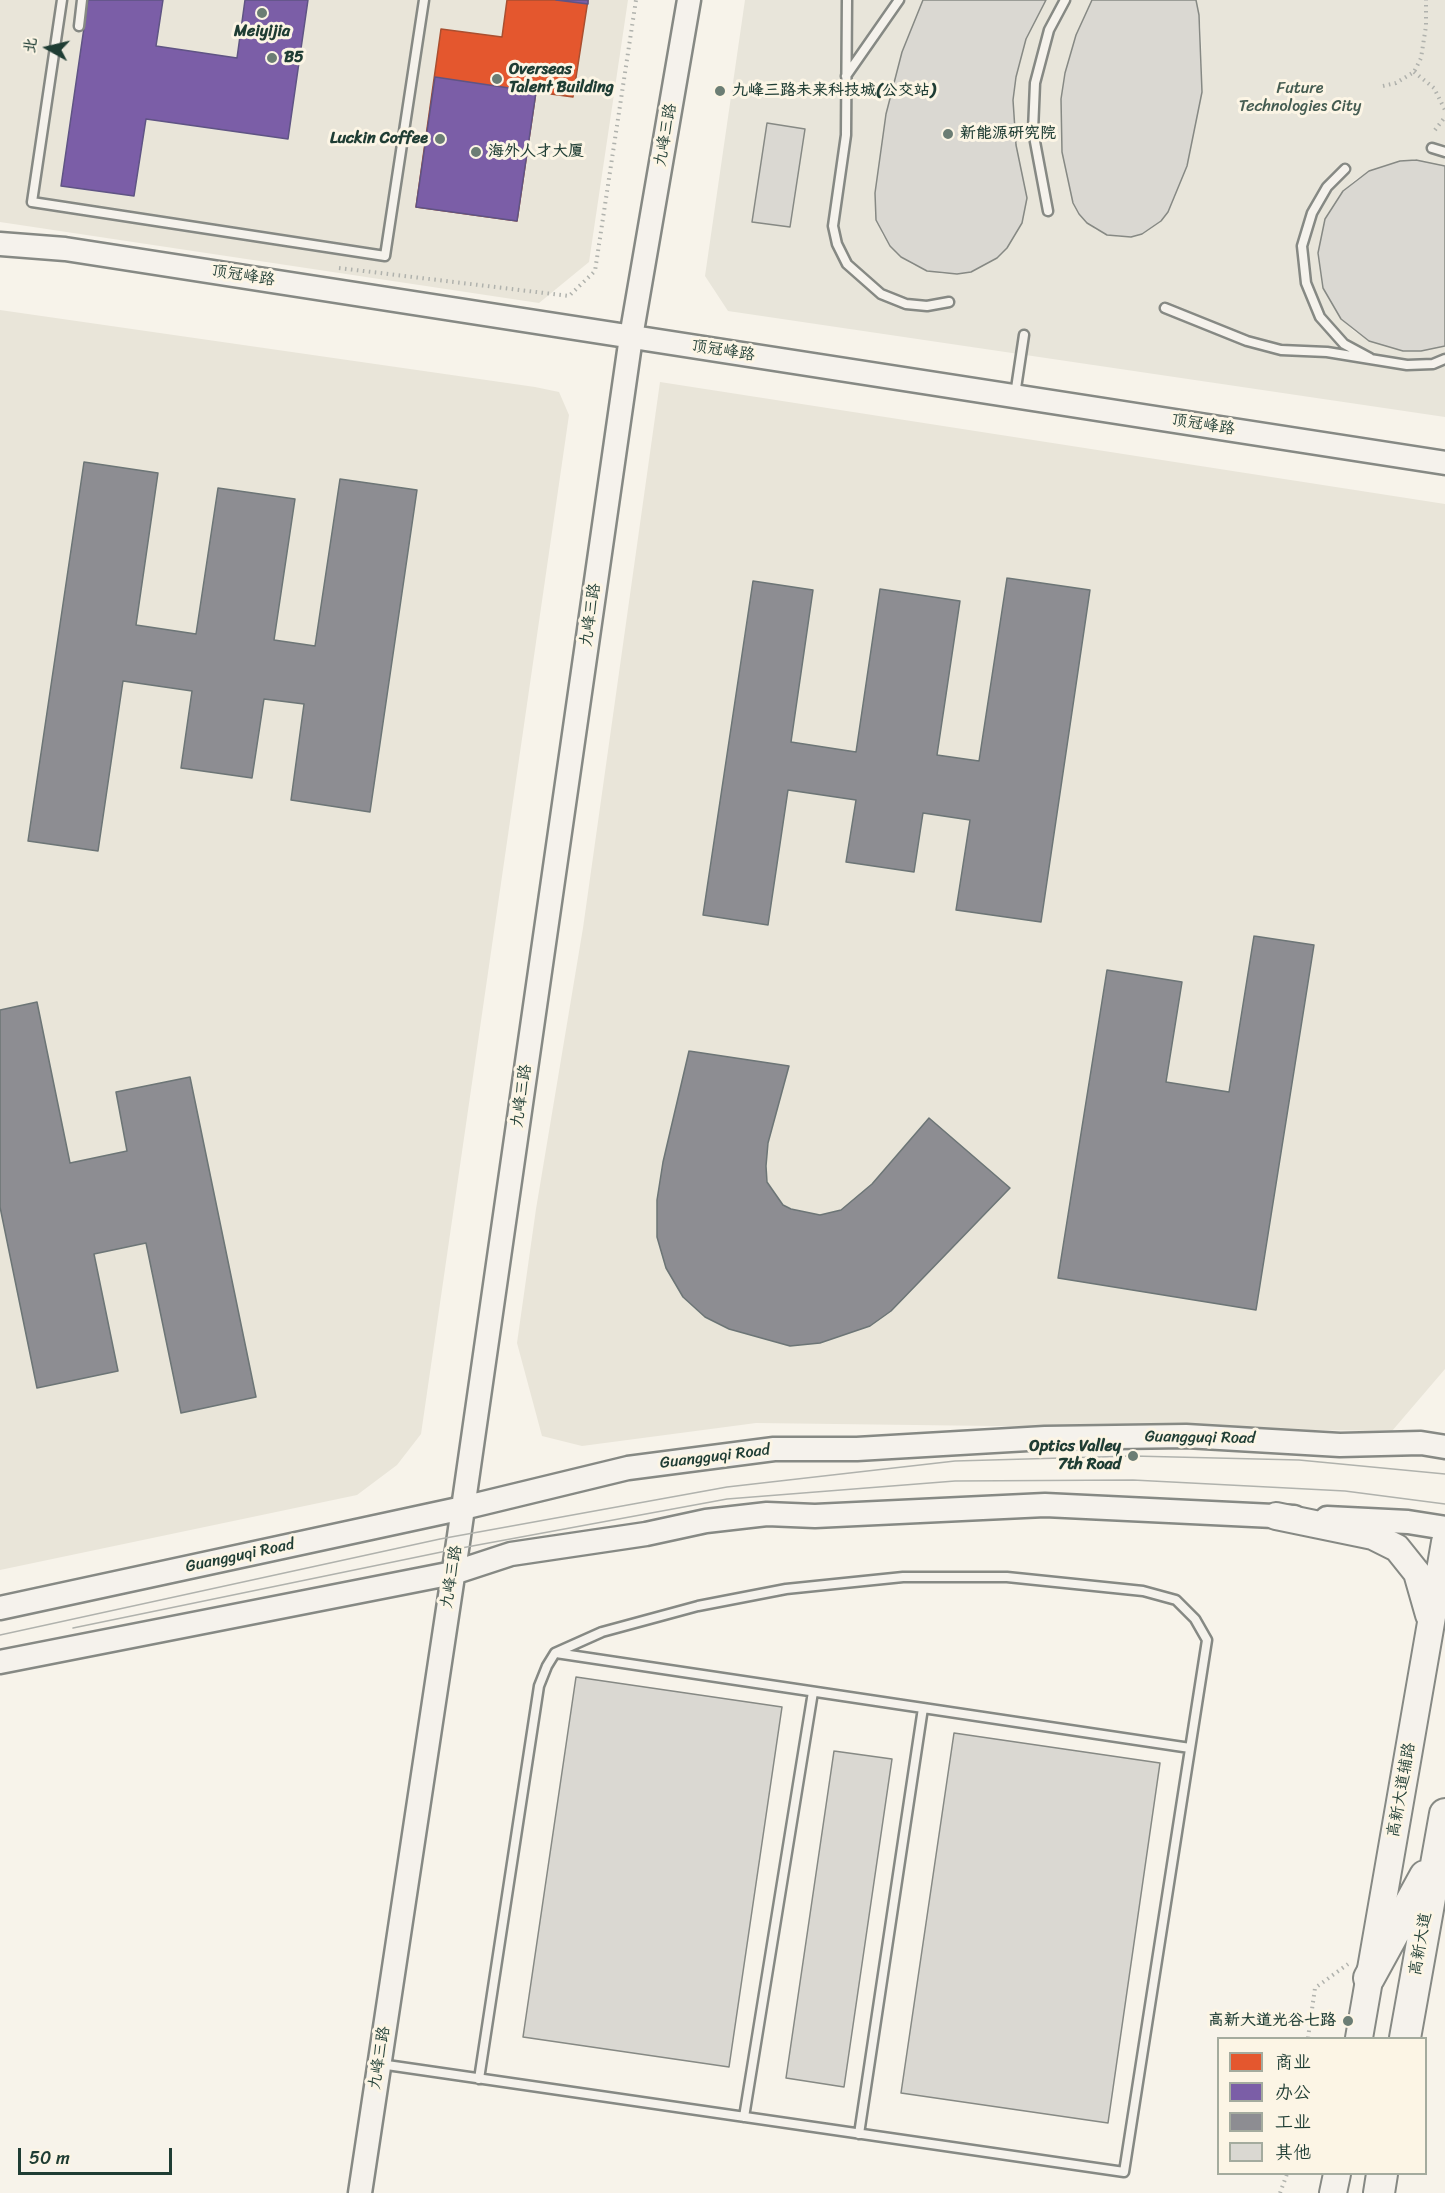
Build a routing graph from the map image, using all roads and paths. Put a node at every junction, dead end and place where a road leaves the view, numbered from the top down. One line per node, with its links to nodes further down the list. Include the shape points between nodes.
1 (62, 0): 3 (lane, via 32,202 385,256)
2 (82, 0): 9 (lane)
3 (424, 0)
4 (689, 0): 24 (street, 九峰三路)
5 (848, 0): 11 (lane)
6 (899, 0): 11 (lane)
7 (1065, 0): 19 (lane, via 1049,30 1035,83 1033,131)
8 (1426, 0): 10 (path, via 1421,58)
9 (79, 26)
10 (1414, 72): 12 (path); 13 (path, via 1434,88)
11 (846, 76): 21 (lane, via 846,135 833,226 837,244 847,264 881,294 906,304)
12 (1383, 86)
13 (1445, 110)
14 (1445, 117): 15 (path)
15 (1434, 130)
16 (1432, 148): 17 (lane)
17 (1445, 152)
18 (1345, 170): 26 (lane, via 1327,187 1312,213 1302,246 1306,283 1320,317 1344,344)
19 (1048, 211)
20 (0, 244): 24 (street, 顶冠峰路, via 65,249)
21 (949, 302)
22 (1165, 308): 26 (lane, via 1246,341 1281,350 1327,352)
23 (1024, 335): 27 (lane)
24 (631, 337): 27 (street, 顶冠峰路); 30 (street, 九峰三路)
25 (1445, 359): 26 (lane, via 1433,364)
26 (1379, 362)
27 (1014, 396): 28 (street, 顶冠峰路)
28 (1445, 463)
29 (1445, 1447): 30 (street, Guangguqi Road, via 1186,1436 774,1449 628,1468)
30 (462, 1508): 34 (street, 九峰三路); 35 (street, Guangguqi Road)
31 (1276, 1516): 32 (street, via 1408,1522); 34 (street, via 1045,1505 815,1516 767,1514 511,1554); 36 (main road, via 1373,1536 1397,1548 1417,1573)
32 (1445, 1528)
33 (1445, 1542): 36 (main road, 高新大道辅路)
34 (453, 1573): 38 (street); 49 (street, 九峰三路)
35 (0, 1608)
36 (1431, 1623): 44 (main road, 高新大道辅路)
37 (555, 1653): 39 (lane); 41 (lane, via 602,1632 698,1606 786,1589 903,1577 1007,1577 1143,1591 1176,1600 1196,1619 1207,1640); 50 (lane, via 539,1686)
38 (0, 1662)
39 (813, 1692): 40 (lane); 51 (lane)
40 (923, 1708): 41 (lane); 52 (lane)
41 (1190, 1748): 52 (lane, via 1124,2172)
42 (1445, 1814): 43 (highway, 高新大道)
43 (1438, 1852): 45 (highway); 48 (highway, 高新大道)
44 (1375, 1945): 45 (main road, 高新大道辅路); 46 (path, via 1315,1988)
45 (1369, 1978): 47 (main road, 高新大道辅路)
46 (1308, 2037)
47 (1359, 2037)
48 (1405, 2037)
49 (380, 2064): 50 (lane); 56 (street, 九峰三路)
50 (479, 2079): 51 (lane)
51 (744, 2117): 52 (lane)
52 (859, 2134)
53 (1287, 2175): 57 (path)
54 (1337, 2175): 58 (main road)
55 (1382, 2175): 59 (highway)
56 (360, 2193)
57 (1280, 2193)
58 (1334, 2193)
59 (1379, 2193)

